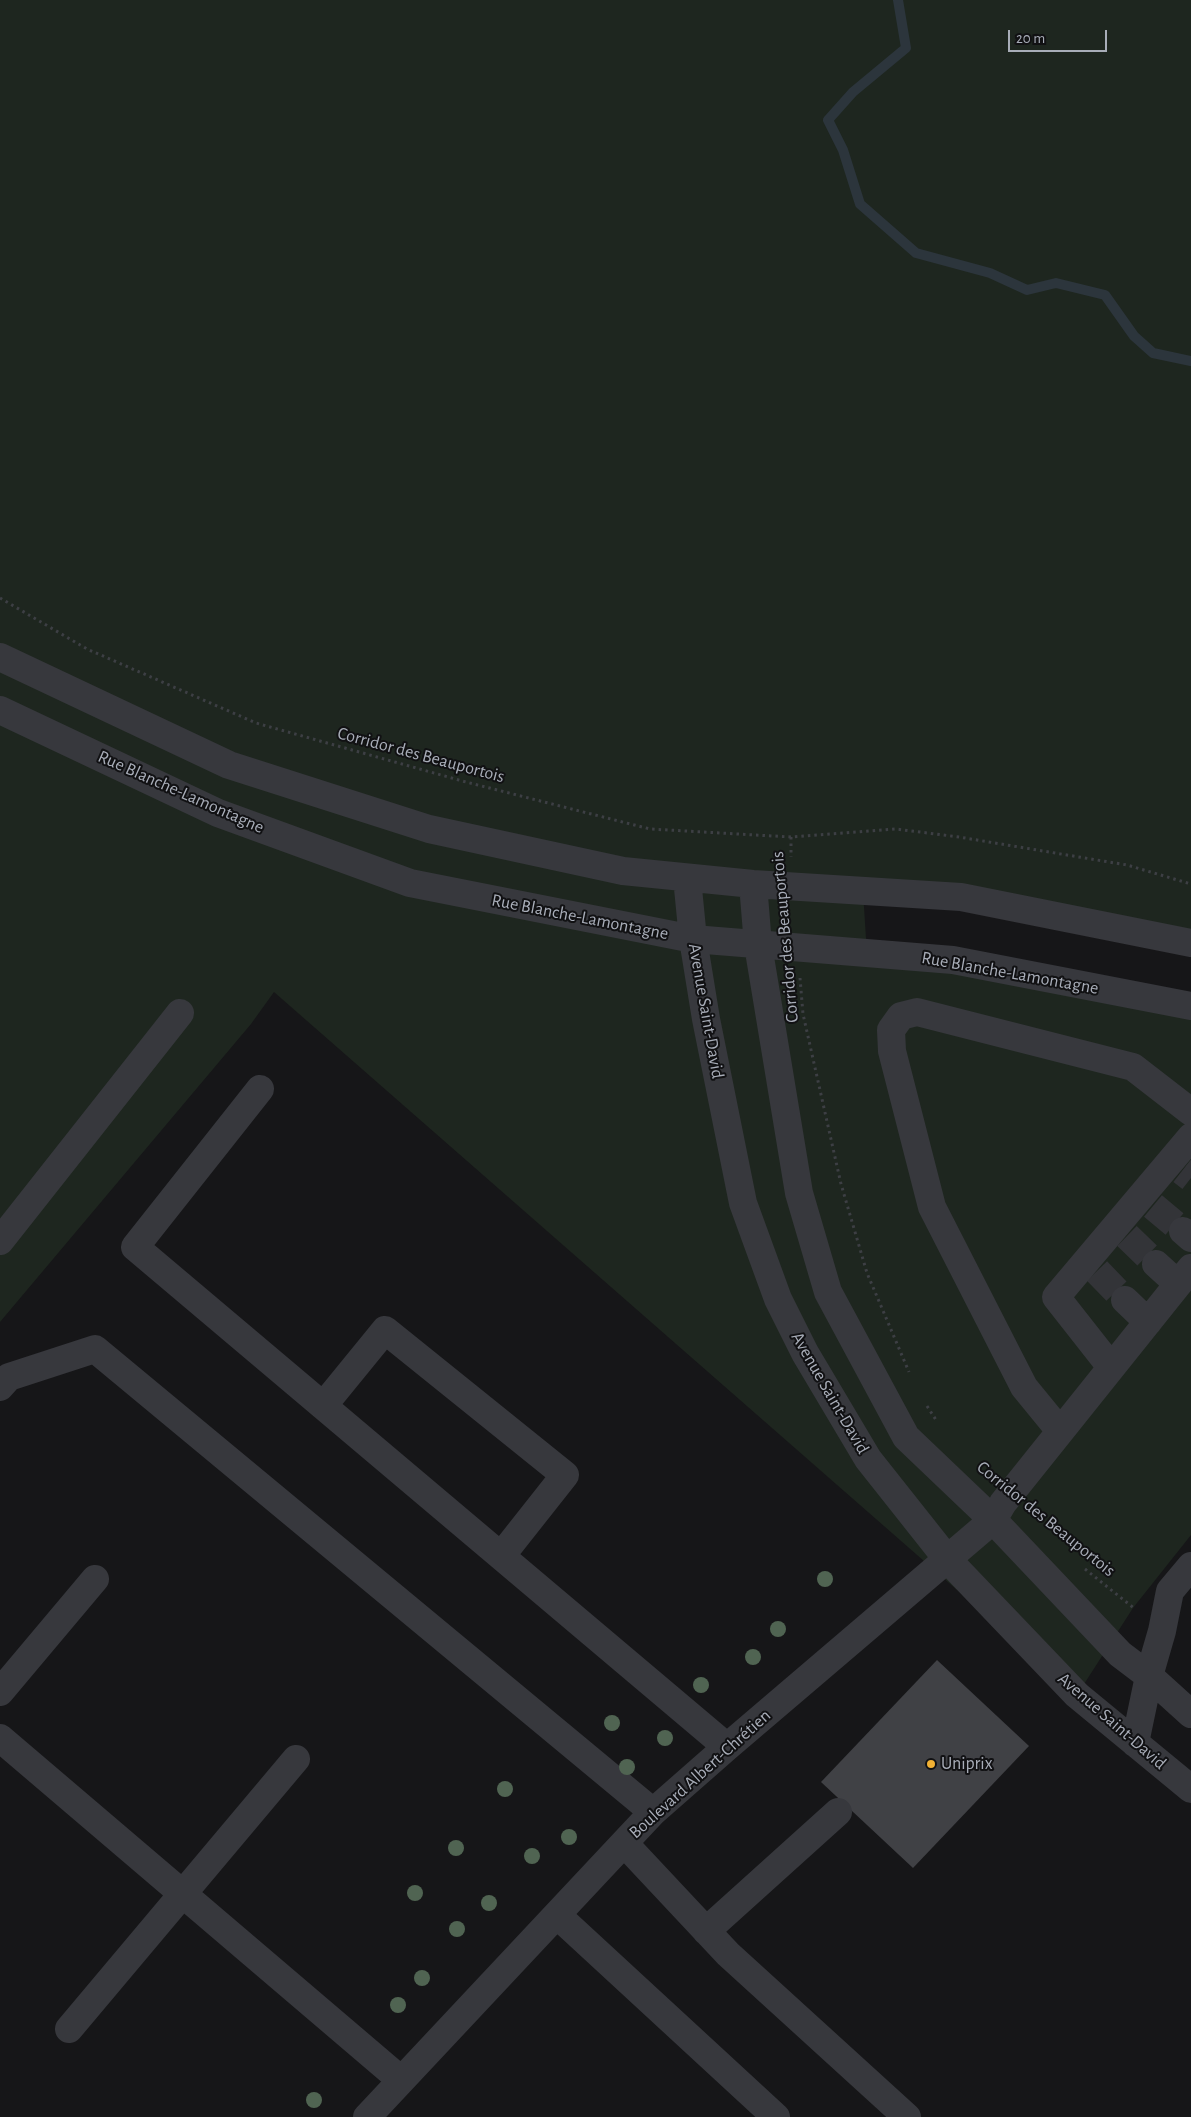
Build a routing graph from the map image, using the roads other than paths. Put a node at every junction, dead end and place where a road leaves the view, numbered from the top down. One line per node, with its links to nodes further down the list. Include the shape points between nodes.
1 (0, 657): 3 (street, via 229,765 429,829 623,871)
2 (0, 710): 5 (street, Rue Blanche-Lamontagne, via 218,813 410,883)
3 (687, 878): 4 (street); 5 (street, Avenue Saint-David)
4 (753, 884): 6 (street, via 961,897); 7 (street)
5 (693, 939): 7 (street, Rue Blanche-Lamontagne); 24 (street, Avenue Saint-David, via 743,1203 778,1299 805,1353 868,1459)
6 (1191, 942)
7 (758, 945): 8 (street, Rue Blanche-Lamontagne, via 953,960); 22 (street, via 798,1193 828,1292 906,1437)
8 (1191, 1006)
9 (180, 1013): 13 (street)
10 (260, 1090): 20 (street, via 135,1246)
11 (1191, 1112): 21 (street, via 1133,1068 918,1012 901,1016 891,1030 892,1051 932,1207 1024,1387)
12 (1191, 1137): 18 (street, via 1177,1166 1092,1266 1056,1297)
13 (0, 1241)
14 (1156, 1264): 15 (street)
15 (1185, 1276): 17 (street, Boulevard Albert-Chrétien)
16 (1126, 1300): 17 (street)
17 (1148, 1322): 18 (street, Boulevard Albert-Chrétien)
18 (1111, 1367): 21 (street, Boulevard Albert-Chrétien)
19 (0, 1387): 35 (street, via 9,1376 95,1349)
20 (323, 1406): 23 (street); 23 (street, via 385,1330 565,1475)
21 (1060, 1431): 22 (street, Boulevard Albert-Chrétien)
22 (992, 1520): 24 (street, Boulevard Albert-Chrétien); 27 (street, via 1120,1654)
23 (501, 1556): 32 (street)
24 (948, 1560): 31 (street, Avenue Saint-David, via 1077,1695); 32 (street, Boulevard Albert-Chrétien)
25 (1191, 1566): 27 (street, via 1170,1591)
26 (95, 1579): 28 (street)
27 (1149, 1676): 29 (street); 31 (street)
28 (0, 1692)
29 (1191, 1714)
30 (0, 1738): 38 (street)
31 (1134, 1743): 34 (street, Avenue Saint-David)
32 (727, 1747): 35 (street, Boulevard Albert-Chrétien)
33 (296, 1758): 38 (street)
34 (1191, 1789)
35 (653, 1812): 37 (street, Boulevard Albert-Chrétien)
36 (838, 1812): 40 (street)
37 (624, 1843): 39 (street, Boulevard Albert-Chrétien); 40 (street)
38 (183, 1893): 41 (street); 42 (street)
39 (557, 1915): 42 (street, Boulevard Albert-Chrétien); 44 (street)
40 (706, 1931): 45 (street)
41 (69, 2029)
42 (401, 2080): 43 (street, Boulevard Albert-Chrétien)
43 (367, 2117)
44 (776, 2117)
45 (907, 2117)

